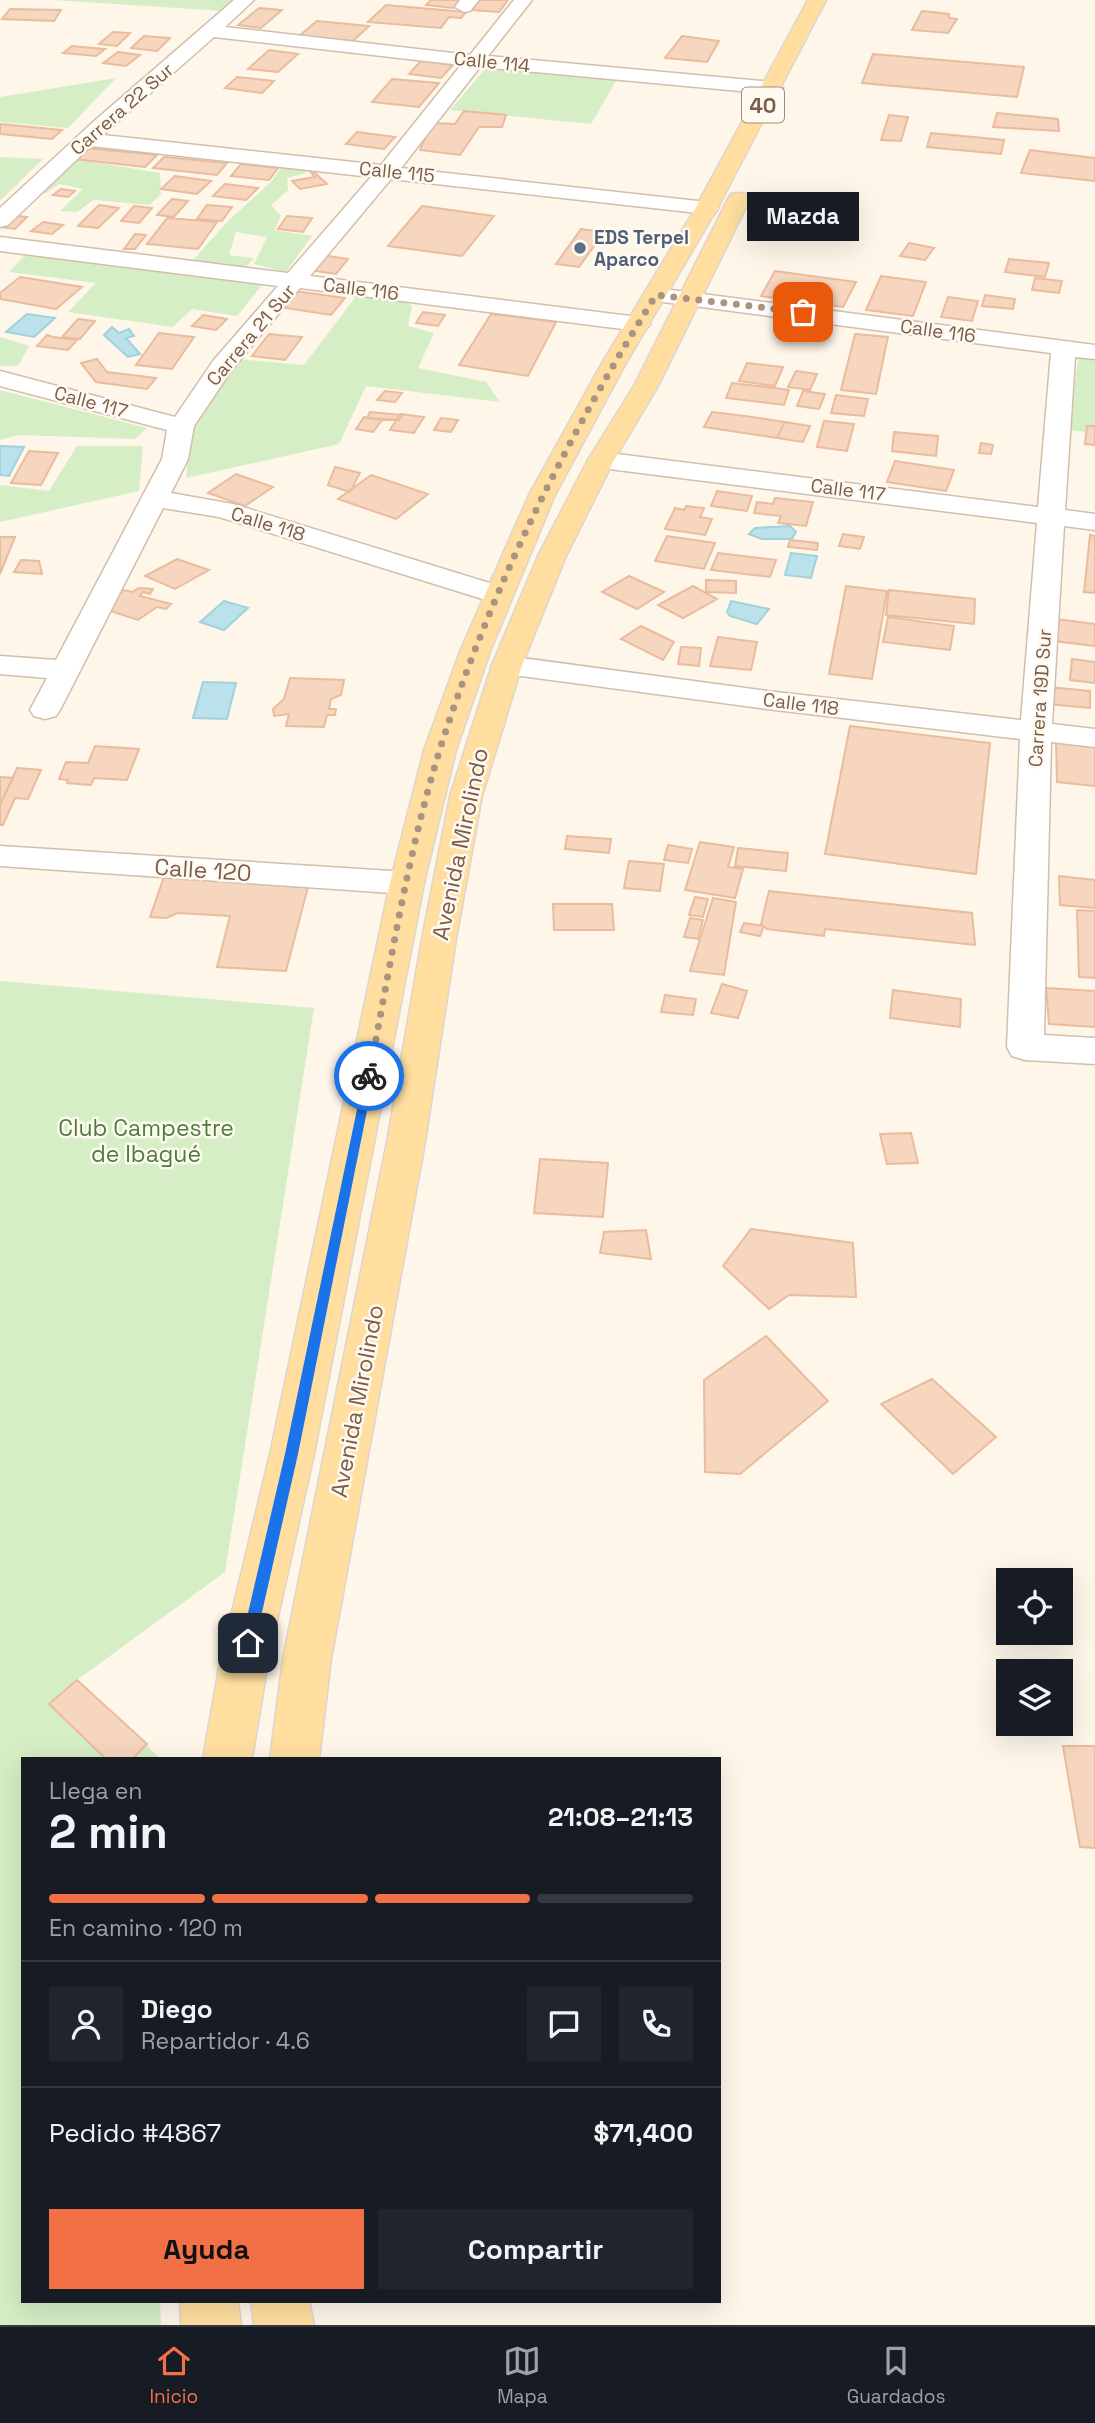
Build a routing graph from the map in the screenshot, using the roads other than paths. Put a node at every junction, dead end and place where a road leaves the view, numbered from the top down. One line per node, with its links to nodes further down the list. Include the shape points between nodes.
1 (245, 0): 4 (street, Carrera 22 Sur)
2 (523, 0): 5 (street, Carrera 21 Sur)
3 (817, 0): 6 (main road, Avenida Mirolindo / 40)
4 (212, 32): 5 (street, Calle 114); 7 (street, Carrera 22 Sur)
5 (476, 61): 6 (street, Calle 114); 8 (street, Carrera 21 Sur)
6 (772, 88): 10 (main road, Avenida Mirolindo / 40)
7 (86, 139): 8 (street, Calle 115); 11 (street, Carrera 22 Sur)
8 (387, 171): 10 (street, Calle 115); 13 (street, Carrera 21 Sur)
9 (750, 176): 14 (main road, Avenida Mirolindo / 40)
10 (707, 208): 14 (main road, Avenida Mirolindo / 40)
11 (0, 220)
12 (0, 244): 13 (street, Calle 116)
13 (296, 280): 15 (street, Calle 116); 19 (street, Carrera 21 Sur, via 222,366)
14 (673, 297): 15 (main road, Avenida Mirolindo / 40); 16 (street, Calle 116); 20 (main road, Avenida Mirolindo / 40, via 646,386)
15 (638, 324): 24 (main road, Avenida Mirolindo / 40, via 542,495)
16 (1063, 348): 17 (street, Calle 116); 22 (street, Carrera 19D Sur)
17 (1095, 352)
18 (0, 379): 19 (street, Calle 117)
19 (181, 426): 21 (street, Carrera 21 Sur, via 175,459)
20 (601, 460): 22 (street, Calle 117); 26 (main road, Avenida Mirolindo / 40, via 552,556)
21 (156, 499): 24 (street, Calle 118, via 223,510); 27 (street, Carrera 21 Sur)
22 (1053, 516): 23 (street, Calle 117); 29 (street, Carrera 19D Sur)
23 (1095, 522)
24 (499, 595): 32 (main road, Avenida Mirolindo / 40, via 440,750)
25 (0, 665): 27 (street)
26 (507, 665): 29 (street, Calle 118); 35 (main road, Avenida Mirolindo / 40, via 466,796 454,852 404,1155 307,1659)
27 (65, 670): 28 (street, Carrera 21 Sur)
28 (45, 710)
29 (1036, 732): 30 (street, Calle 118); 33 (street, Carrera 19D Sur, via 1025,1047)
30 (1095, 738)
31 (0, 856): 32 (street, Calle 120)
32 (407, 883): 34 (main road, Avenida Mirolindo / 40)
33 (1095, 1051)
34 (227, 1757)
35 (294, 1757)
36 (209, 2303): 38 (main road)
37 (280, 2303): 39 (main road)
38 (211, 2325)
39 (284, 2325)

